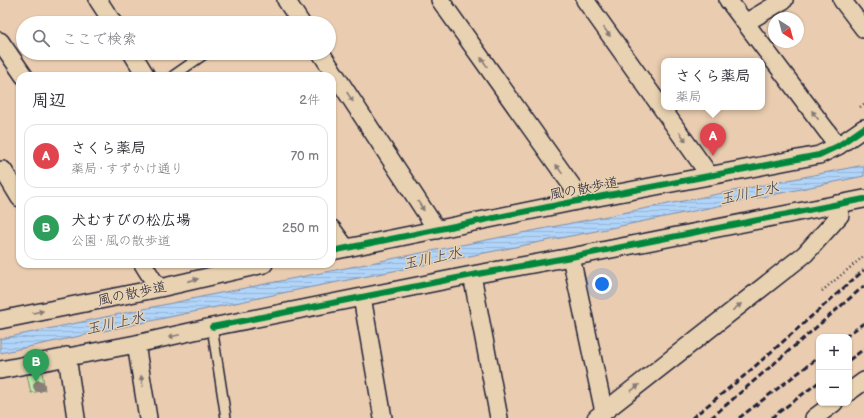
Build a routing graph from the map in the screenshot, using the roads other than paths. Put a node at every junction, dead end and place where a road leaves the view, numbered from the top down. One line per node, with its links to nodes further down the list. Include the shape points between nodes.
1 (286, 0): 9 (street)
2 (440, 0): 29 (street, one-way to 2)
3 (584, 0): 21 (street, one-way to 21)
4 (728, 0): 10 (street)
5 (784, 0): 10 (street)
6 (842, 0): 11 (street)
7 (104, 2): 8 (street)
8 (110, 16)
9 (296, 16)
10 (745, 23): 24 (street, one-way to 10)
11 (864, 29)
12 (1, 43): 16 (street)
13 (136, 60): 17 (street)
14 (196, 60): 18 (lane)
15 (326, 60): 19 (street, one-way to 19)
16 (21, 72)
17 (144, 72)
18 (179, 72)
19 (334, 72)
20 (336, 76): 31 (street, one-way to 31)
21 (661, 108)
22 (663, 110): 26 (street, one-way to 26)
23 (864, 128): 24 (street, 風の散歩道)
24 (838, 146): 26 (street, 風の散歩道, via 819,155)
25 (3, 170): 27 (street)
26 (710, 176): 29 (street, 風の散歩道)
27 (16, 190)
28 (864, 199): 30 (street)
29 (582, 200): 31 (street, 風の散歩道)
30 (837, 204): 33 (street); 47 (street, one-way to 30, via 805,254 840,215)
31 (438, 230): 32 (street, 風の散歩道)
32 (339, 249)
33 (571, 257): 36 (street); 47 (street)
34 (145, 268): 37 (street)
35 (247, 268): 37 (street, 風の散歩道, one-way to 35)
36 (472, 275): 38 (street); 52 (street)
37 (160, 288): 39 (street, 風の散歩道, one-way to 37)
38 (362, 298): 40 (street); 51 (street)
39 (0, 320)
40 (212, 327): 41 (street, one-way to 41); 50 (lane)
41 (136, 344): 42 (street); 49 (street, one-way to 41)
42 (67, 356): 43 (street); 48 (street)
43 (0, 370)
44 (864, 381): 45 (street)
45 (852, 390)
46 (830, 406): 53 (street)
47 (600, 415)
48 (76, 418)
49 (148, 418)
50 (226, 418)
51 (383, 418)
52 (499, 418)
53 (814, 418)

